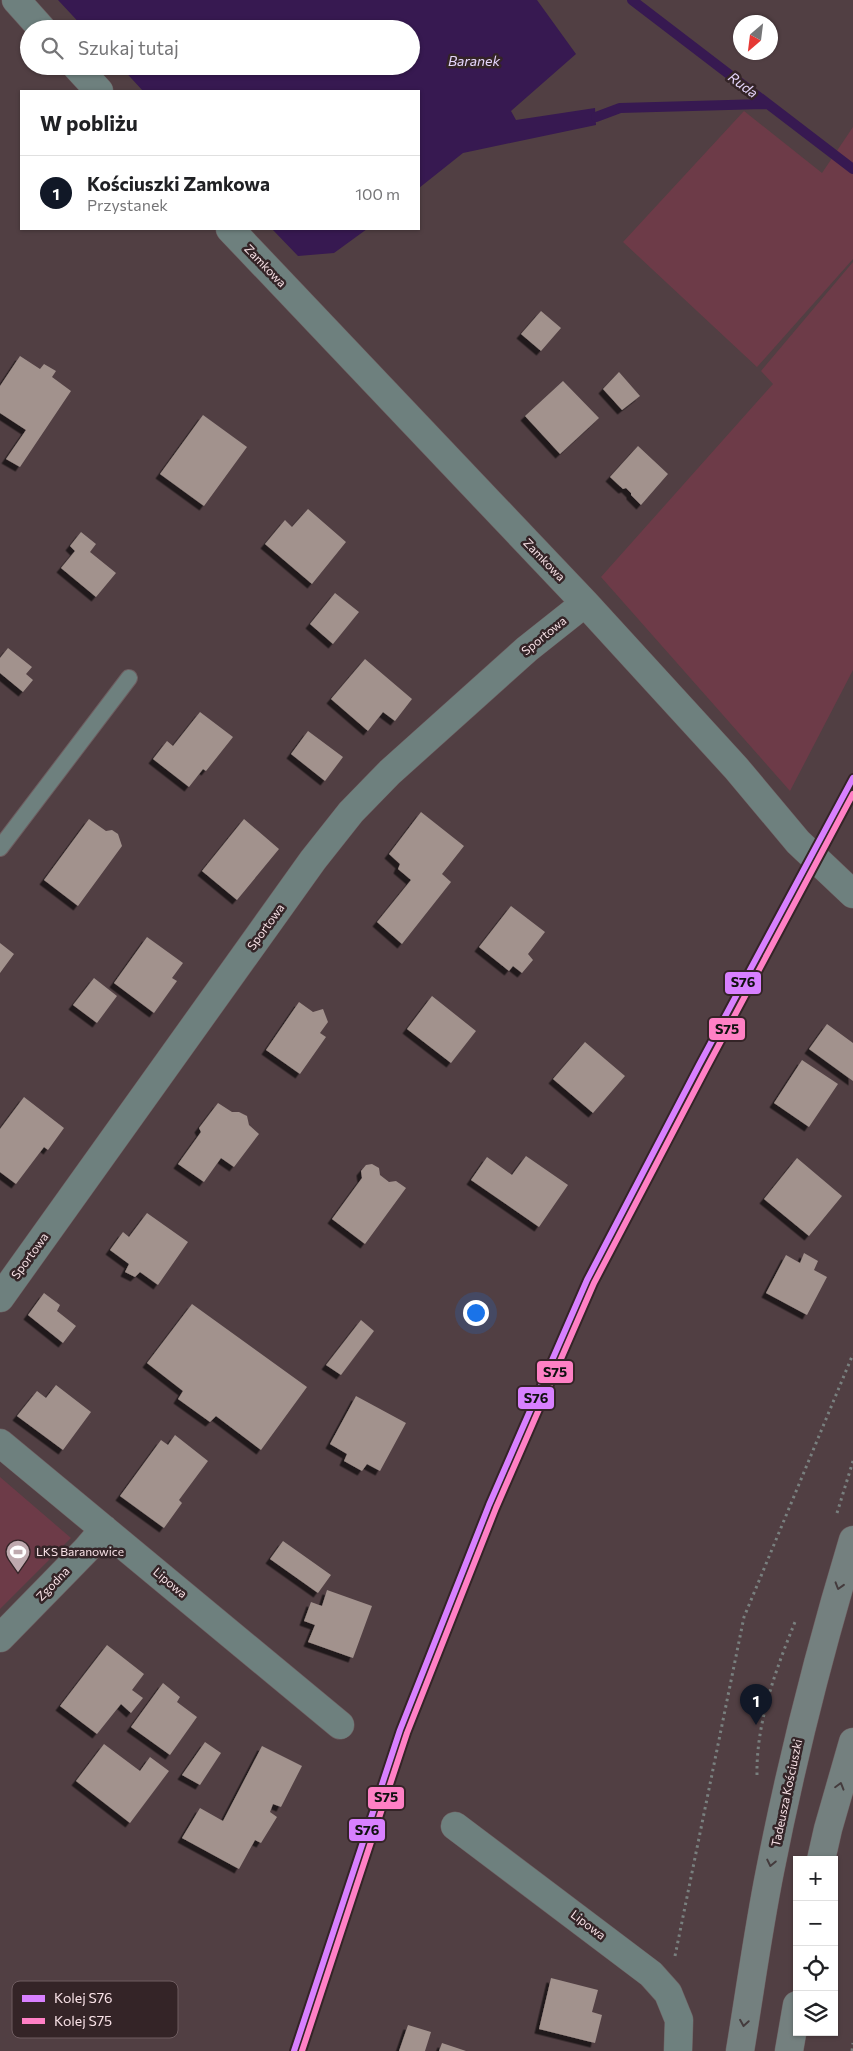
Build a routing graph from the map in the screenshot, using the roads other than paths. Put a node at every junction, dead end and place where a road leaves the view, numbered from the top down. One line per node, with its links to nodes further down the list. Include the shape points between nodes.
1 (16, 0): 2 (street)
2 (34, 20)
3 (84, 75): 4 (street)
4 (98, 90)
5 (231, 230): 6 (street, Zamkowa)
6 (585, 603): 9 (street, Zamkowa, via 736,768 798,842); 10 (street, Sportowa, via 527,649 445,722 351,812 307,868)
7 (129, 678): 8 (lane)
8 (0, 848)
9 (853, 894)
10 (0, 1298)
11 (0, 1443): 12 (street, Lipowa)
12 (104, 1529): 14 (street, Zgodna); 15 (street, Lipowa)
13 (853, 1540): 21 (main road, Tadeusza Kościuszki, one-way to 21, via 804,1713 770,1872)
14 (0, 1638)
15 (340, 1725)
16 (853, 1742): 18 (main road, one-way to 16)
17 (455, 1826): 20 (street, Lipowa, via 651,1974 668,1993 679,2020)
18 (822, 1856)
19 (793, 2031): 22 (main road)
20 (678, 2051)
21 (740, 2051)
22 (790, 2051)

